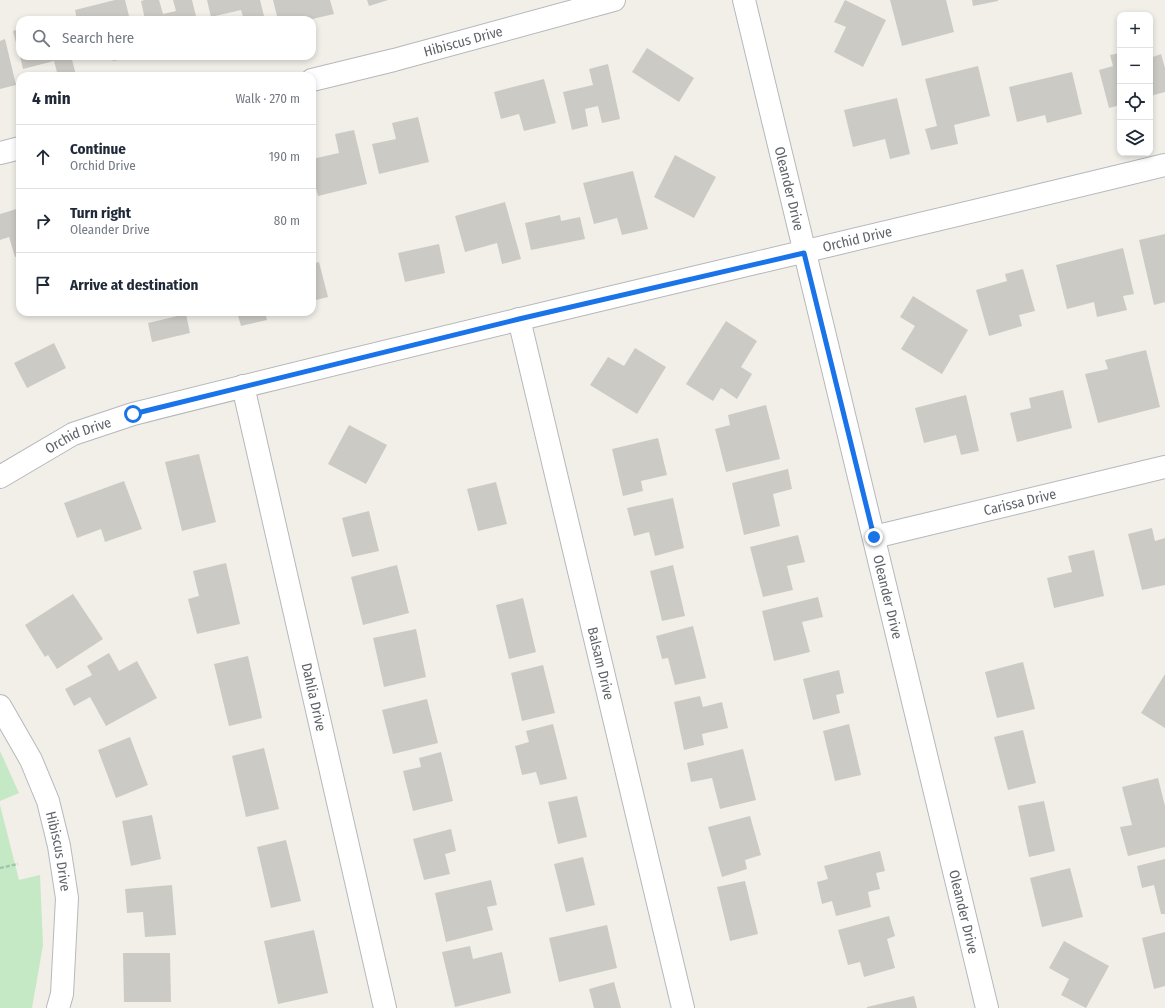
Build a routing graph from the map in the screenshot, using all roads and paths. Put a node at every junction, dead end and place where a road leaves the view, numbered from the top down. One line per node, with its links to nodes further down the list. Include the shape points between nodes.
1 (614, 0): 3 (street, Hibiscus Drive)
2 (744, 0): 7 (street, Oleander Drive)
3 (316, 79)
4 (16, 149): 5 (street)
5 (0, 153)
6 (1165, 165): 7 (street, Orchid Drive)
7 (804, 253): 8 (street, Orchid Drive); 12 (street, Oleander Drive)
8 (519, 319): 9 (street, Orchid Drive); 18 (street, Balsam Drive)
9 (243, 386): 11 (street, Orchid Drive, via 133,414 74,434); 17 (street, Dahlia Drive)
10 (1165, 467): 12 (street, Carissa Drive)
11 (0, 477)
12 (874, 537): 19 (street, Oleander Drive)
13 (0, 706): 16 (street, Hibiscus Drive, via 31,760 48,801 59,846 67,898 62,994)
14 (18, 864): 15 (path)
15 (0, 868)
16 (58, 1008)
17 (385, 1008)
18 (683, 1008)
19 (987, 1008)

